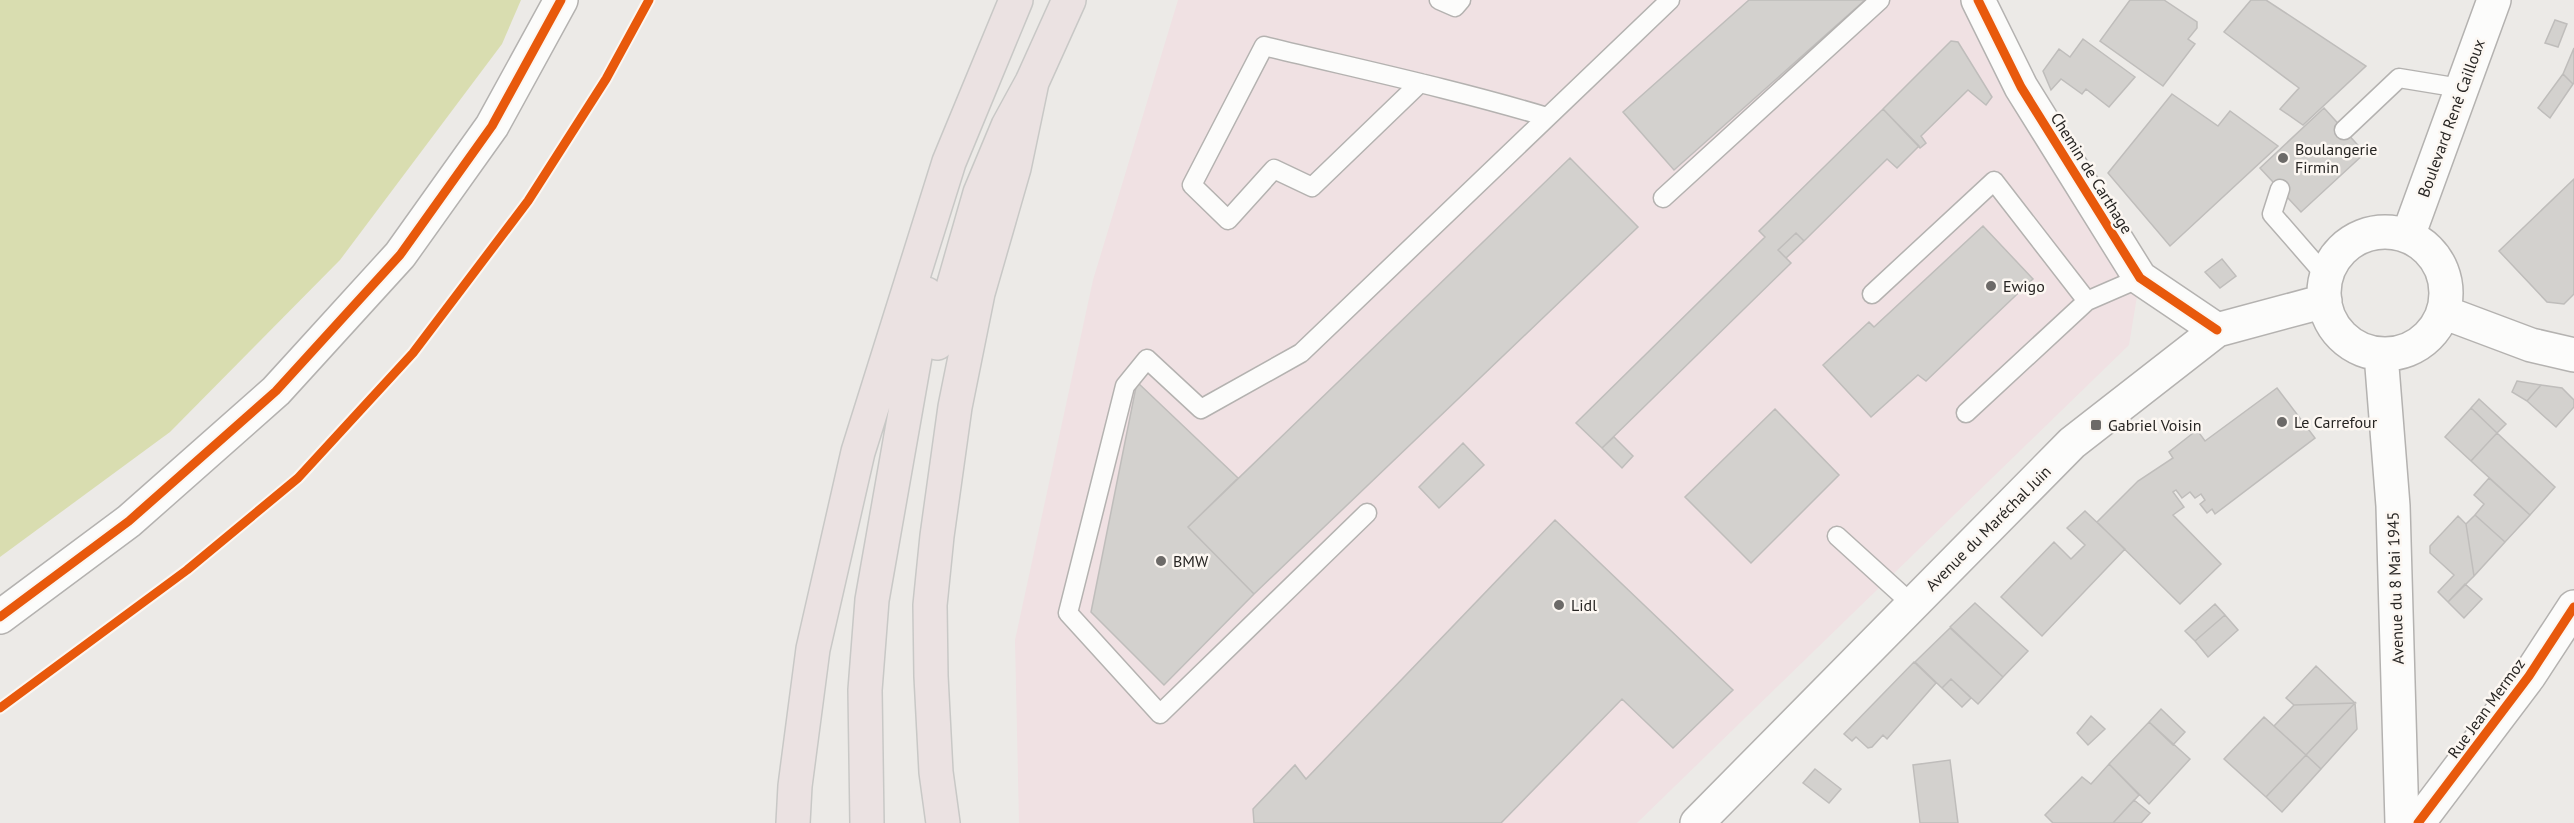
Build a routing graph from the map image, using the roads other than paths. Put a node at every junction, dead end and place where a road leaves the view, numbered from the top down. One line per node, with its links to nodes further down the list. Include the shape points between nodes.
1 (561, 0): 33 (main road, via 492,126 400,255 276,392 129,522)
2 (1016, 0): 15 (main road)
3 (1069, 0): 10 (main road)
4 (1439, 0): 5 (lane, via 1455,8)
5 (1461, 0)
6 (1670, 0): 13 (lane)
7 (1880, 0): 17 (lane)
8 (1978, 0): 19 (main road, Chemin de Carthage, via 2021,87)
9 (2494, 0): 12 (main road, Boulevard René Cailloux)
10 (1032, 82): 30 (main road, via 1008,126 980,193 949,295); 36 (main road, via 1014,168 978,293 955,407 937,536 930,605 931,676)
11 (1420, 83): 11 (lane, via 1264,46 1192,185 1228,220 1274,169 1312,187); 13 (lane)
12 (2460, 88): 14 (lane, via 2399,78); 18 (main road, Boulevard René Cailloux)
13 (1547, 117): 28 (lane, via 1301,353 1201,409 1147,359 1125,386 1068,613 1160,714)
14 (2344, 130)
15 (949, 162): 30 (main road); 34 (main road, via 858,452 813,649)
16 (2280, 189): 20 (lane, via 2272,214)
17 (1663, 198)
18 (2408, 236): 20 (main road, via 2387,232 2364,236 2345,246 2336,257); 23 (main road, via 2432,254 2443,272 2447,291)
19 (2140, 278): 22 (lane); 24 (main road, Chemin de Carthage)
20 (2325, 289): 24 (main road, Avenue du Maréchal Juin); 25 (main road, via 2331,322 2341,335 2357,348)
21 (1872, 294): 22 (lane, via 1994,181)
22 (2087, 301): 27 (lane)
23 (2443, 312): 25 (main road, via 2436,327 2421,342 2402,352); 26 (main road, via 2530,345)
24 (2217, 330): 31 (main road, Avenue du Maréchal Juin, via 2072,443)
25 (2381, 354): 38 (main road, Avenue du 8 Mai 1945, via 2393,506)
26 (2574, 355)
27 (1966, 413)
28 (1367, 513)
29 (1836, 536): 31 (lane)
30 (872, 600): 35 (main road, via 865,690)
31 (1913, 604): 37 (main road, Avenue du Maréchal Juin)
32 (2574, 607): 39 (main road, Rue Jean Mermoz, via 2529,676)
33 (0, 617)
34 (793, 823)
35 (867, 823)
36 (943, 823)
37 (1697, 823)
38 (2402, 823)
39 (2418, 823)

